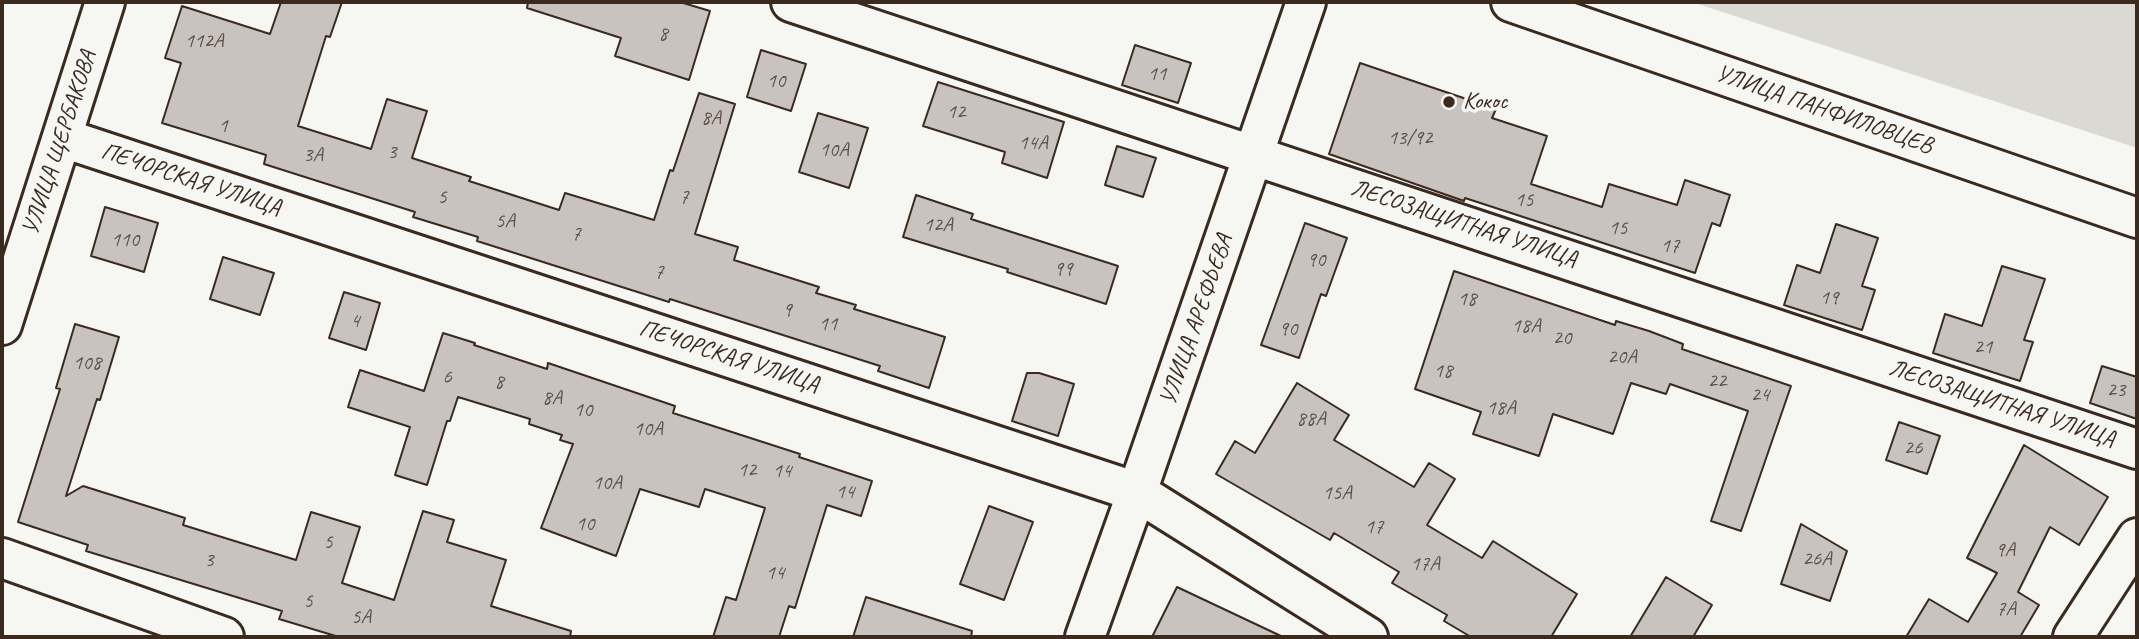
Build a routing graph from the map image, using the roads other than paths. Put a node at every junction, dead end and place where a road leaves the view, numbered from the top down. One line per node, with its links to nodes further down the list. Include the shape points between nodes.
1 (105, 2): 5 (street, УЛИЦА ЩЕРБАКОВА)
2 (791, 2): 6 (street, ЛЕСОЗАЩИТНАЯ УЛИЦА)
3 (1306, 2): 6 (street, УЛИЦА АРЕФЬЕВА)
4 (1511, 2): 7 (street, УЛИЦА ПАНФИЛОВЦЕВ)
5 (62, 138): 8 (street, УЛИЦА ЩЕРБАКОВА); 10 (street, ПЕЧОРСКАЯ УЛИЦА)
6 (1255, 154): 9 (street, ЛЕСОЗАЩИТНАЯ УЛИЦА); 10 (street, УЛИЦА АРЕФЬЕВА)
7 (2137, 218)
8 (2, 325)
9 (2137, 449)
10 (1137, 492): 14 (street, УЛИЦА АРЕФЬЕВА); 15 (street, ПЕЧОРСКАЯ УЛИЦА)
11 (2137, 538): 16 (street)
12 (2, 558): 13 (street)
13 (225, 637)
14 (1085, 637)
15 (1368, 637)
16 (2073, 637)

